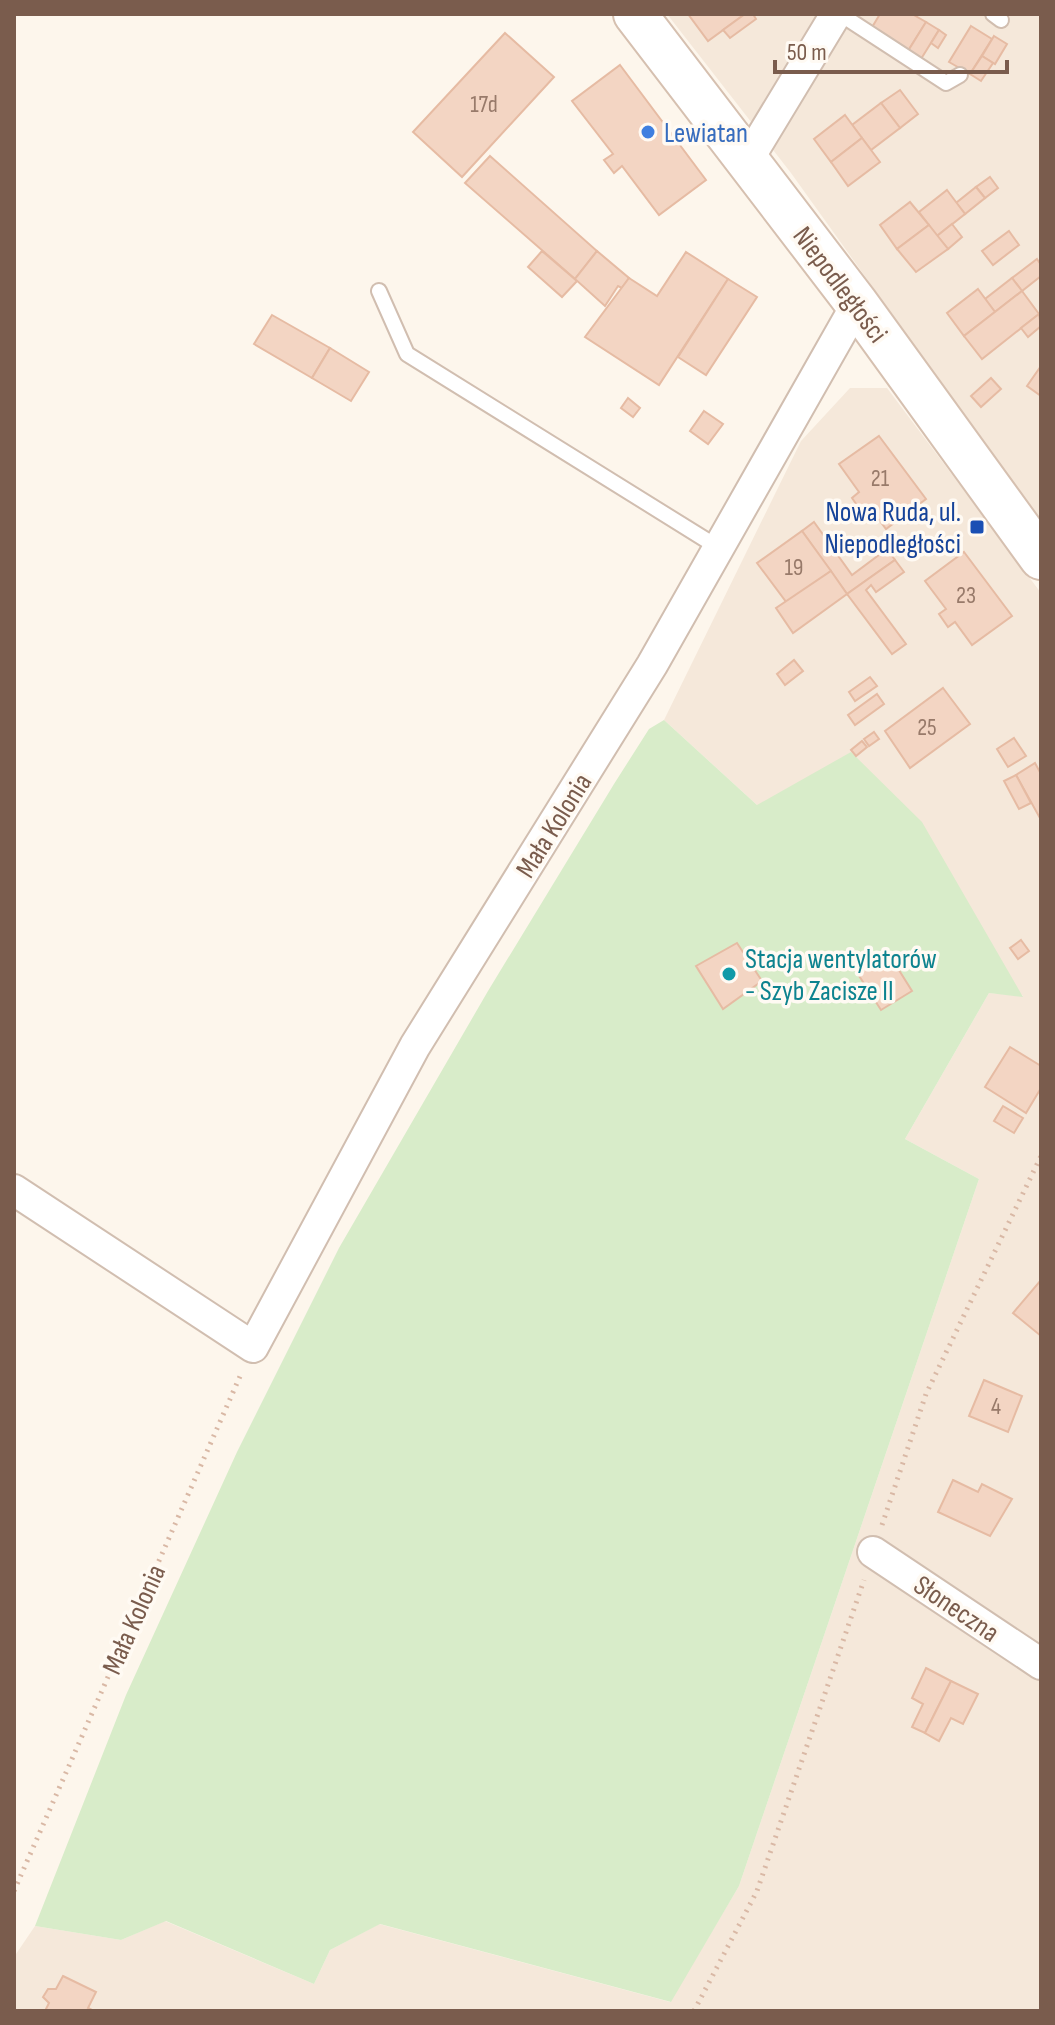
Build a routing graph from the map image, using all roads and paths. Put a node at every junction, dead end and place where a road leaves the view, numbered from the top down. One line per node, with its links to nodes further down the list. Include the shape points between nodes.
1 (635, 14): 4 (street, Niepodległości)
2 (838, 14): 3 (lane, via 946,83); 4 (street)
3 (960, 75)
4 (747, 161): 6 (street, Niepodległości)
5 (379, 291): 7 (lane, via 407,354)
6 (857, 304): 7 (street, Mała Kolonia); 8 (street, Niepodległości)
7 (719, 548): 10 (street, Mała Kolonia, via 415,1046)
8 (1041, 558)
9 (14, 1190): 10 (street)
10 (253, 1347): 13 (path, Mała Kolonia)
11 (873, 1552): 12 (street, Słoneczna)
12 (1041, 1664)
13 (14, 1891)

